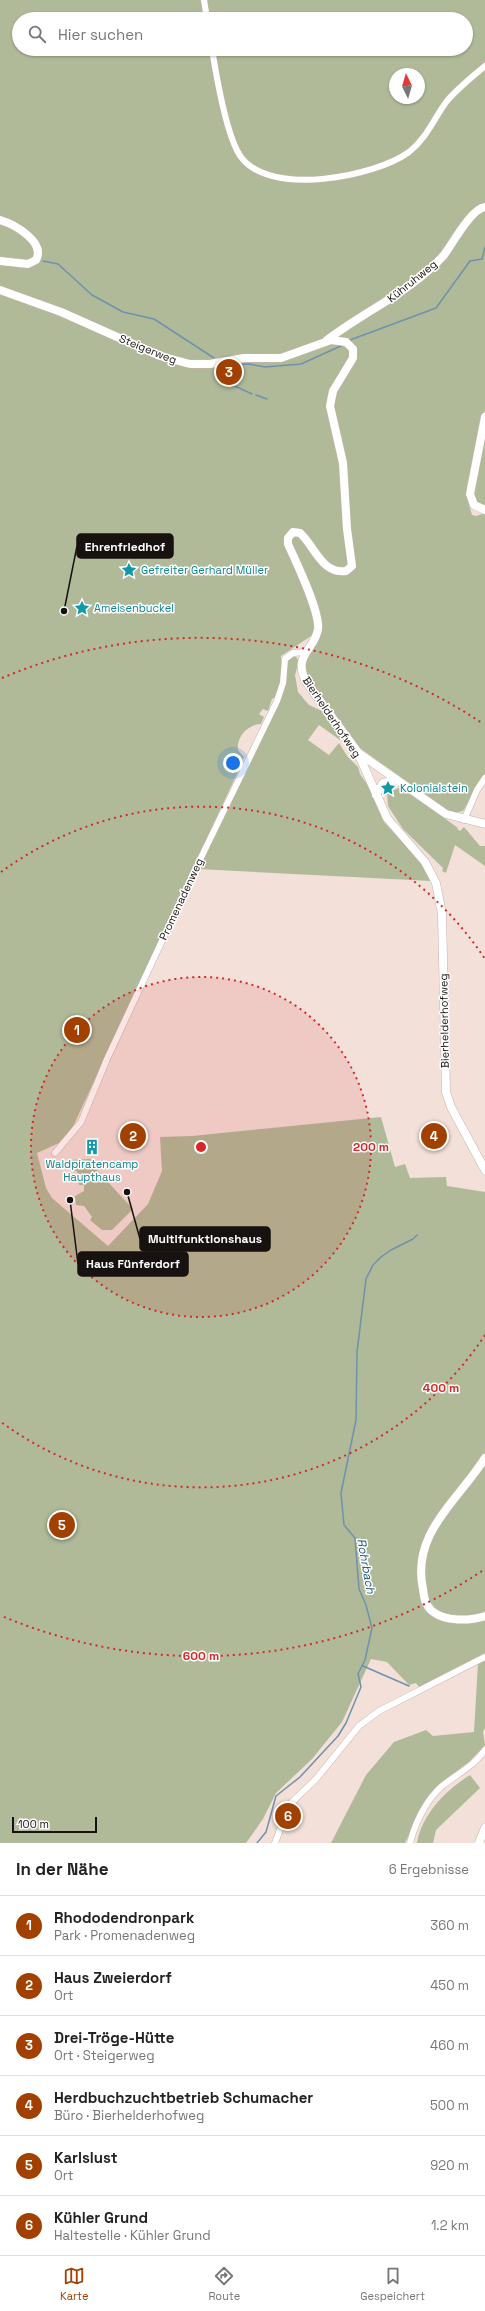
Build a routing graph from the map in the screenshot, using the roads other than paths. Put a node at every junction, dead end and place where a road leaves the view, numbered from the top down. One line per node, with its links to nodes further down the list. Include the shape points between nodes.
1 (204, 0): 2 (street)
2 (206, 12)
3 (213, 56): 4 (street, via 228,124 241,158 264,173 299,179 358,174 396,160 419,142 447,102)
4 (485, 66)
5 (485, 207): 9 (street, Kühruhweg, via 474,213 445,253 415,282)
6 (0, 220): 7 (street, via 25,233 36,245 38,253 36,260 30,264)
7 (0, 261)
8 (0, 290): 9 (street, Steigerweg, via 68,315 160,356 190,364 210,364 244,358 283,358)
9 (325, 341): 12 (street, Bierhelderhofweg, via 346,342 354,353 352,361 333,391 330,406 343,463 347,529 353,560 349,570 338,571 316,556 300,533 289,535 288,544 303,576 318,622 316,633)
10 (485, 417): 11 (street, via 470,494 475,506)
11 (485, 510)
12 (306, 652): 13 (street, Bierhelderhofweg, via 302,664 305,680); 19 (street, Promenadenweg, via 295,652 285,659 284,683 277,701 189,882 81,1122)
13 (357, 751): 15 (street); 16 (street, Bierhelderhofweg)
14 (485, 778): 17 (street)
15 (397, 780): 16 (street, via 383,783); 17 (street, via 446,814)
16 (376, 795): 20 (street, Bierhelderhofweg, via 393,826 428,867 439,891 442,914 446,1092)
17 (464, 820): 18 (street)
18 (485, 824)
19 (55, 1153)
20 (485, 1170)
21 (485, 1458): 22 (street, via 436,1525 423,1549 420,1567 425,1600 432,1612 453,1619)
22 (485, 1616)
23 (485, 1656): 26 (street, via 379,1711 363,1722 312,1783 288,1805)
24 (485, 1750): 27 (street, via 470,1766 441,1787 432,1797)
25 (485, 1828): 28 (street)
26 (275, 1843)
27 (410, 1843)
28 (479, 1843)

